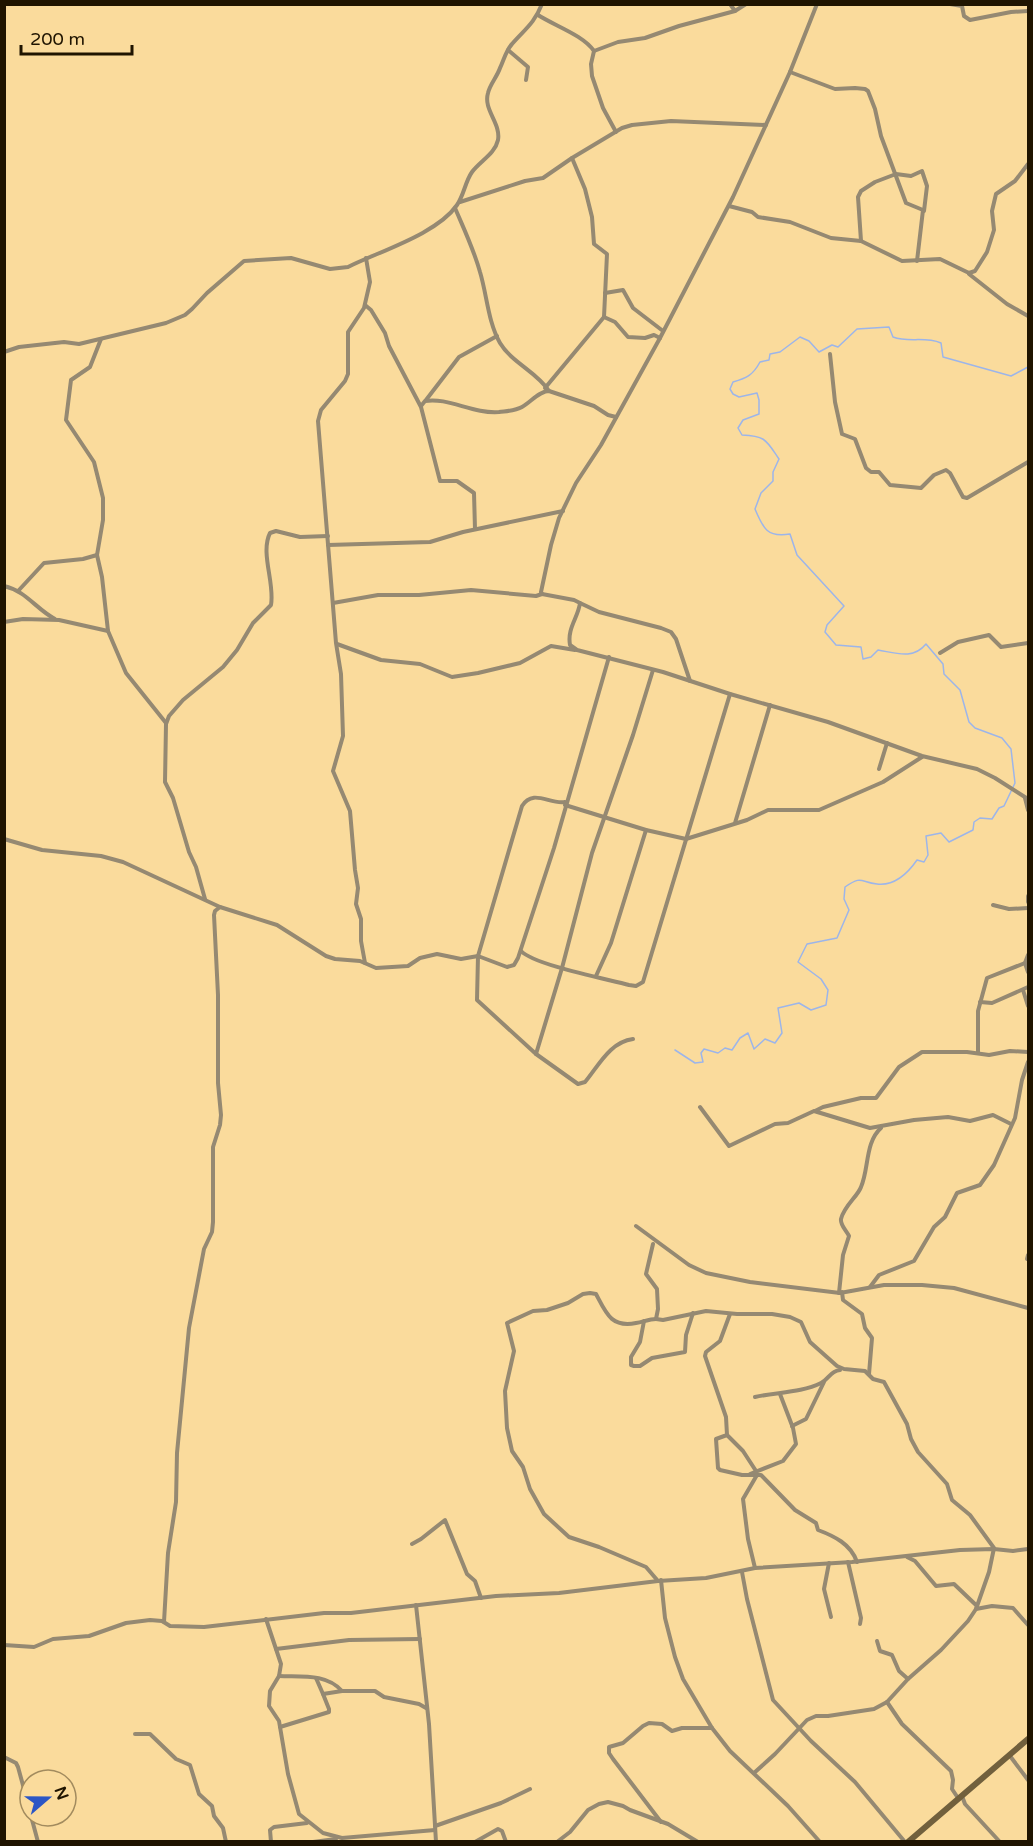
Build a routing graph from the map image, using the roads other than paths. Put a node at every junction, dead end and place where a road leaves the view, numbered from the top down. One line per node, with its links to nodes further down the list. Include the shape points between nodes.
1 (542, 4): 8 (street)
2 (730, 4): 6 (street)
3 (746, 4): 6 (street)
4 (817, 4): 11 (street)
5 (950, 4): 7 (street, via 962,6 970,20)
6 (735, 11): 10 (street)
7 (1029, 11)
8 (538, 15): 9 (street); 10 (street)
9 (508, 50): 12 (street, via 528,68); 18 (street, via 486,103 498,133 497,143 466,182)
10 (594, 51): 14 (street, via 592,76)
11 (790, 72): 13 (street); 17 (street, via 835,89 868,91)
12 (526, 80)
13 (766, 125): 14 (street, via 671,121 637,123); 19 (street)
14 (616, 132): 15 (street)
15 (572, 158): 18 (street, via 543,178 525,180); 26 (street, via 585,189 594,244 607,254)
16 (1029, 164): 25 (street, via 1015,181 996,194 994,228 987,252 975,271)
17 (896, 174): 21 (street, via 906,203); 21 (street, via 911,176 922,171 927,186); 22 (street, via 859,194)
18 (459, 202): 20 (street)
19 (729, 206): 22 (street, via 831,238); 30 (street)
20 (455, 208): 23 (street, via 429,230); 31 (street, via 479,269)
21 (924, 212): 24 (street)
22 (861, 242): 24 (street, via 902,261)
23 (366, 258): 27 (street, via 370,282); 33 (street, via 337,269 291,258 244,261 185,315)
24 (917, 261): 25 (street, via 940,259)
25 (969, 273): 28 (street, via 1007,304)
26 (605, 293): 29 (street); 30 (street, via 623,290 633,308)
27 (365, 305): 38 (street, via 385,333); 43 (street, via 348,332 348,374 321,410 318,421)
28 (1029, 316)
29 (604, 317): 32 (street, via 615,322 628,337); 36 (street)
30 (663, 331): 32 (street)
31 (497, 336): 36 (street, via 509,354); 37 (street, via 459,357)
32 (660, 338): 39 (street)
33 (101, 339): 34 (street); 45 (street, via 90,367 71,380 66,415 67,423 94,462 103,498 104,520)
34 (4, 352)
35 (830, 354): 40 (street, via 842,434 855,439 866,468 879,472 890,485 921,488 946,470 967,498)
36 (548, 389): 37 (street, via 518,409 498,412); 39 (street)
37 (425, 401): 38 (street)
38 (421, 407): 42 (street, via 440,481 458,481 474,493)
39 (616, 417): 41 (street)
40 (1029, 462)
41 (562, 511): 42 (street); 48 (street, via 548,555)
42 (475, 530): 44 (street, via 430,543)
43 (328, 536): 44 (street); 63 (street, via 270,533 267,541 271,605 253,623 223,667 184,698)
44 (328, 545): 49 (street)
45 (97, 555): 47 (street, via 44,563); 53 (street)
46 (4, 586): 47 (street)
47 (19, 590): 51 (street)
48 (542, 594): 49 (street, via 455,590); 50 (street)
49 (333, 603): 54 (street)
50 (580, 603): 56 (street, via 569,638 570,645); 60 (street, via 671,632)
51 (59, 620): 52 (street); 53 (street)
52 (4, 622)
53 (108, 631): 64 (street, via 126,673)
54 (336, 643): 56 (street, via 381,660 420,664 452,677 520,663 551,646); 88 (street, via 343,736 333,771 350,811 358,888 356,904)
55 (1029, 643): 57 (street, via 1001,647 989,635 958,642)
56 (577, 650): 58 (street)
57 (940, 653)
58 (609, 657): 59 (street); 70 (street)
59 (653, 670): 60 (street); 72 (street)
60 (690, 681): 61 (street)
61 (730, 694): 62 (street); 76 (street)
62 (770, 705): 66 (street); 73 (street)
63 (169, 716): 64 (street); 65 (street)
64 (161, 717): 65 (street)
65 (166, 724): 78 (street, via 165,782)
66 (887, 743): 67 (street); 68 (street)
67 (922, 756): 69 (street, via 977,769); 73 (street, via 883,782 819,810 768,810)
68 (879, 769)
69 (1027, 798): 71 (street)
70 (565, 803): 72 (street); 84 (street); 86 (street, via 538,797 525,802)
71 (1029, 810)
72 (605, 817): 74 (street); 89 (street)
73 (735, 824): 76 (street)
74 (646, 830): 76 (street); 91 (street, via 611,944)
75 (4, 839): 78 (street, via 42,850 98,855 123,862)
76 (686, 840): 91 (street, via 643,982 632,986)
77 (1029, 896): 79 (street)
78 (207, 901): 81 (street); 83 (street)
79 (1029, 902)
80 (993, 905): 82 (street)
81 (220, 907): 83 (street); 88 (street, via 277,926 326,956)
82 (1029, 908)
83 (214, 913): 137 (street, via 221,1115 213,1147 212,1232 204,1249 189,1328)
84 (520, 951): 86 (street, via 516,963 507,967); 89 (street)
85 (1029, 955): 87 (street)
86 (478, 956): 88 (street, via 461,959 434,954 402,967 376,968); 99 (street, via 478,1004)
87 (1025, 963): 90 (street); 94 (street, via 987,978)
88 (365, 964)
89 (562, 968): 91 (street); 99 (street)
90 (1029, 972)
91 (596, 976)
92 (1029, 987): 93 (street)
93 (1023, 990): 94 (street, via 992,1004); 95 (street)
94 (980, 1002): 98 (street)
95 (1029, 1006)
96 (633, 1039): 99 (street, via 613,1046 580,1084)
97 (1029, 1052): 98 (street)
98 (978, 1053): 102 (street, via 918,1053 898,1067 877,1097)
99 (536, 1054)
100 (1029, 1062): 103 (street)
101 (700, 1107): 102 (street, via 729,1146 775,1124)
102 (814, 1112): 104 (street, via 860,1126)
103 (1011, 1124): 104 (street, via 993,1115 970,1121 948,1117); 107 (street, via 994,1165 980,1185 957,1193 914,1261 879,1275)
104 (884, 1126): 108 (street, via 876,1133 861,1186 841,1219 849,1237 843,1255)
105 (636, 1226): 108 (street, via 706,1273)
106 (653, 1244): 112 (street, via 646,1274 657,1289)
107 (870, 1287): 108 (street); 109 (street, via 884,1284 954,1288)
108 (841, 1293): 115 (street, via 845,1302 862,1314 871,1336)
109 (1029, 1308)
110 (693, 1313): 111 (street); 112 (street); 113 (street, via 685,1352 634,1366 630,1360 640,1342)
111 (730, 1314): 114 (street, via 772,1314 798,1320 810,1342); 120 (street, via 720,1341 705,1356 726,1417)
112 (656, 1319): 113 (street)
113 (644, 1321): 131 (street, via 613,1321 596,1294 590,1293 507,1323 514,1351 504,1408 510,1447 544,1514 569,1538 646,1567)
114 (844, 1369): 115 (street); 116 (street, via 833,1371)
115 (869, 1374): 123 (street, via 884,1382 918,1452 947,1484 952,1500 970,1515)
116 (824, 1381): 117 (street); 119 (street, via 806,1419)
117 (780, 1394): 118 (street); 119 (street)
118 (754, 1398)
119 (792, 1425): 121 (street, via 796,1444 787,1458)
120 (727, 1435): 121 (street); 121 (street, via 716,1439 718,1468 742,1475)
121 (758, 1474): 127 (street, via 795,1510 814,1522 818,1530 845,1543); 129 (street, via 743,1499)
122 (412, 1544): 132 (street, via 446,1521 466,1574 475,1581)
123 (994, 1549): 124 (street); 125 (street); 134 (street)
124 (1029, 1549)
125 (906, 1557): 127 (street); 134 (street, via 915,1561 934,1585 954,1584)
126 (848, 1562): 127 (street); 128 (street); 138 (street)
127 (857, 1562)
128 (829, 1563): 129 (street); 135 (street, via 824,1589)
129 (755, 1568): 130 (street)
130 (742, 1572): 131 (street); 152 (street, via 772,1696)
131 (660, 1581): 132 (street); 153 (street, via 675,1657 683,1679)
132 (481, 1598): 133 (street)
133 (416, 1605): 136 (street); 140 (street)
134 (976, 1607): 139 (street, via 1013,1608); 146 (street, via 945,1646)
135 (831, 1617)
136 (266, 1619): 137 (street, via 186,1627); 143 (street)
137 (164, 1622): 142 (street, via 126,1623 100,1633 53,1639 34,1647)
138 (860, 1624)
139 (1029, 1625)
140 (420, 1639): 143 (street, via 349,1640); 150 (street)
141 (877, 1641): 146 (street, via 880,1651 892,1655 899,1671)
142 (4, 1645)
143 (276, 1648): 144 (street, via 281,1664)
144 (279, 1676): 145 (street); 151 (street, via 268,1700)
145 (316, 1678): 147 (street, via 322,1677); 148 (street)
146 (908, 1679): 149 (street)
147 (344, 1691): 148 (street); 150 (street, via 375,1691)
148 (323, 1694): 151 (street, via 328,1712)
149 (887, 1701): 152 (street, via 874,1709 812,1717); 162 (street, via 902,1724 951,1771 952,1789)
150 (427, 1709): 165 (street)
151 (280, 1727): 164 (street, via 296,1809)
152 (798, 1727): 159 (street); 176 (street, via 855,1782)
153 (712, 1728): 159 (street); 163 (street, via 672,1731 662,1724 650,1723 623,1743 609,1748 613,1759)
154 (135, 1734): 167 (street, via 150,1734 176,1759 190,1765 199,1794 212,1806)
155 (1029, 1739): 156 (main road)
156 (1010, 1755): 160 (street); 162 (main road)
157 (4, 1756): 158 (street)
158 (18, 1768)
159 (754, 1773): 175 (street)
160 (1029, 1780)
161 (530, 1789): 165 (street)
162 (960, 1797): 176 (main road); 177 (street)
163 (662, 1822): 173 (street, via 608,1802 588,1810); 174 (street)
164 (308, 1823): 166 (street); 168 (street, via 274,1827 270,1830)
165 (435, 1828): 166 (street); 170 (street)
166 (339, 1838): 169 (street)
167 (226, 1842)
168 (271, 1842)
169 (313, 1842)
170 (436, 1842)
171 (475, 1842): 172 (street, via 498,1829)
172 (506, 1842)
173 (557, 1842)
174 (698, 1842)
175 (820, 1842)
176 (907, 1842)
177 (1000, 1842)

